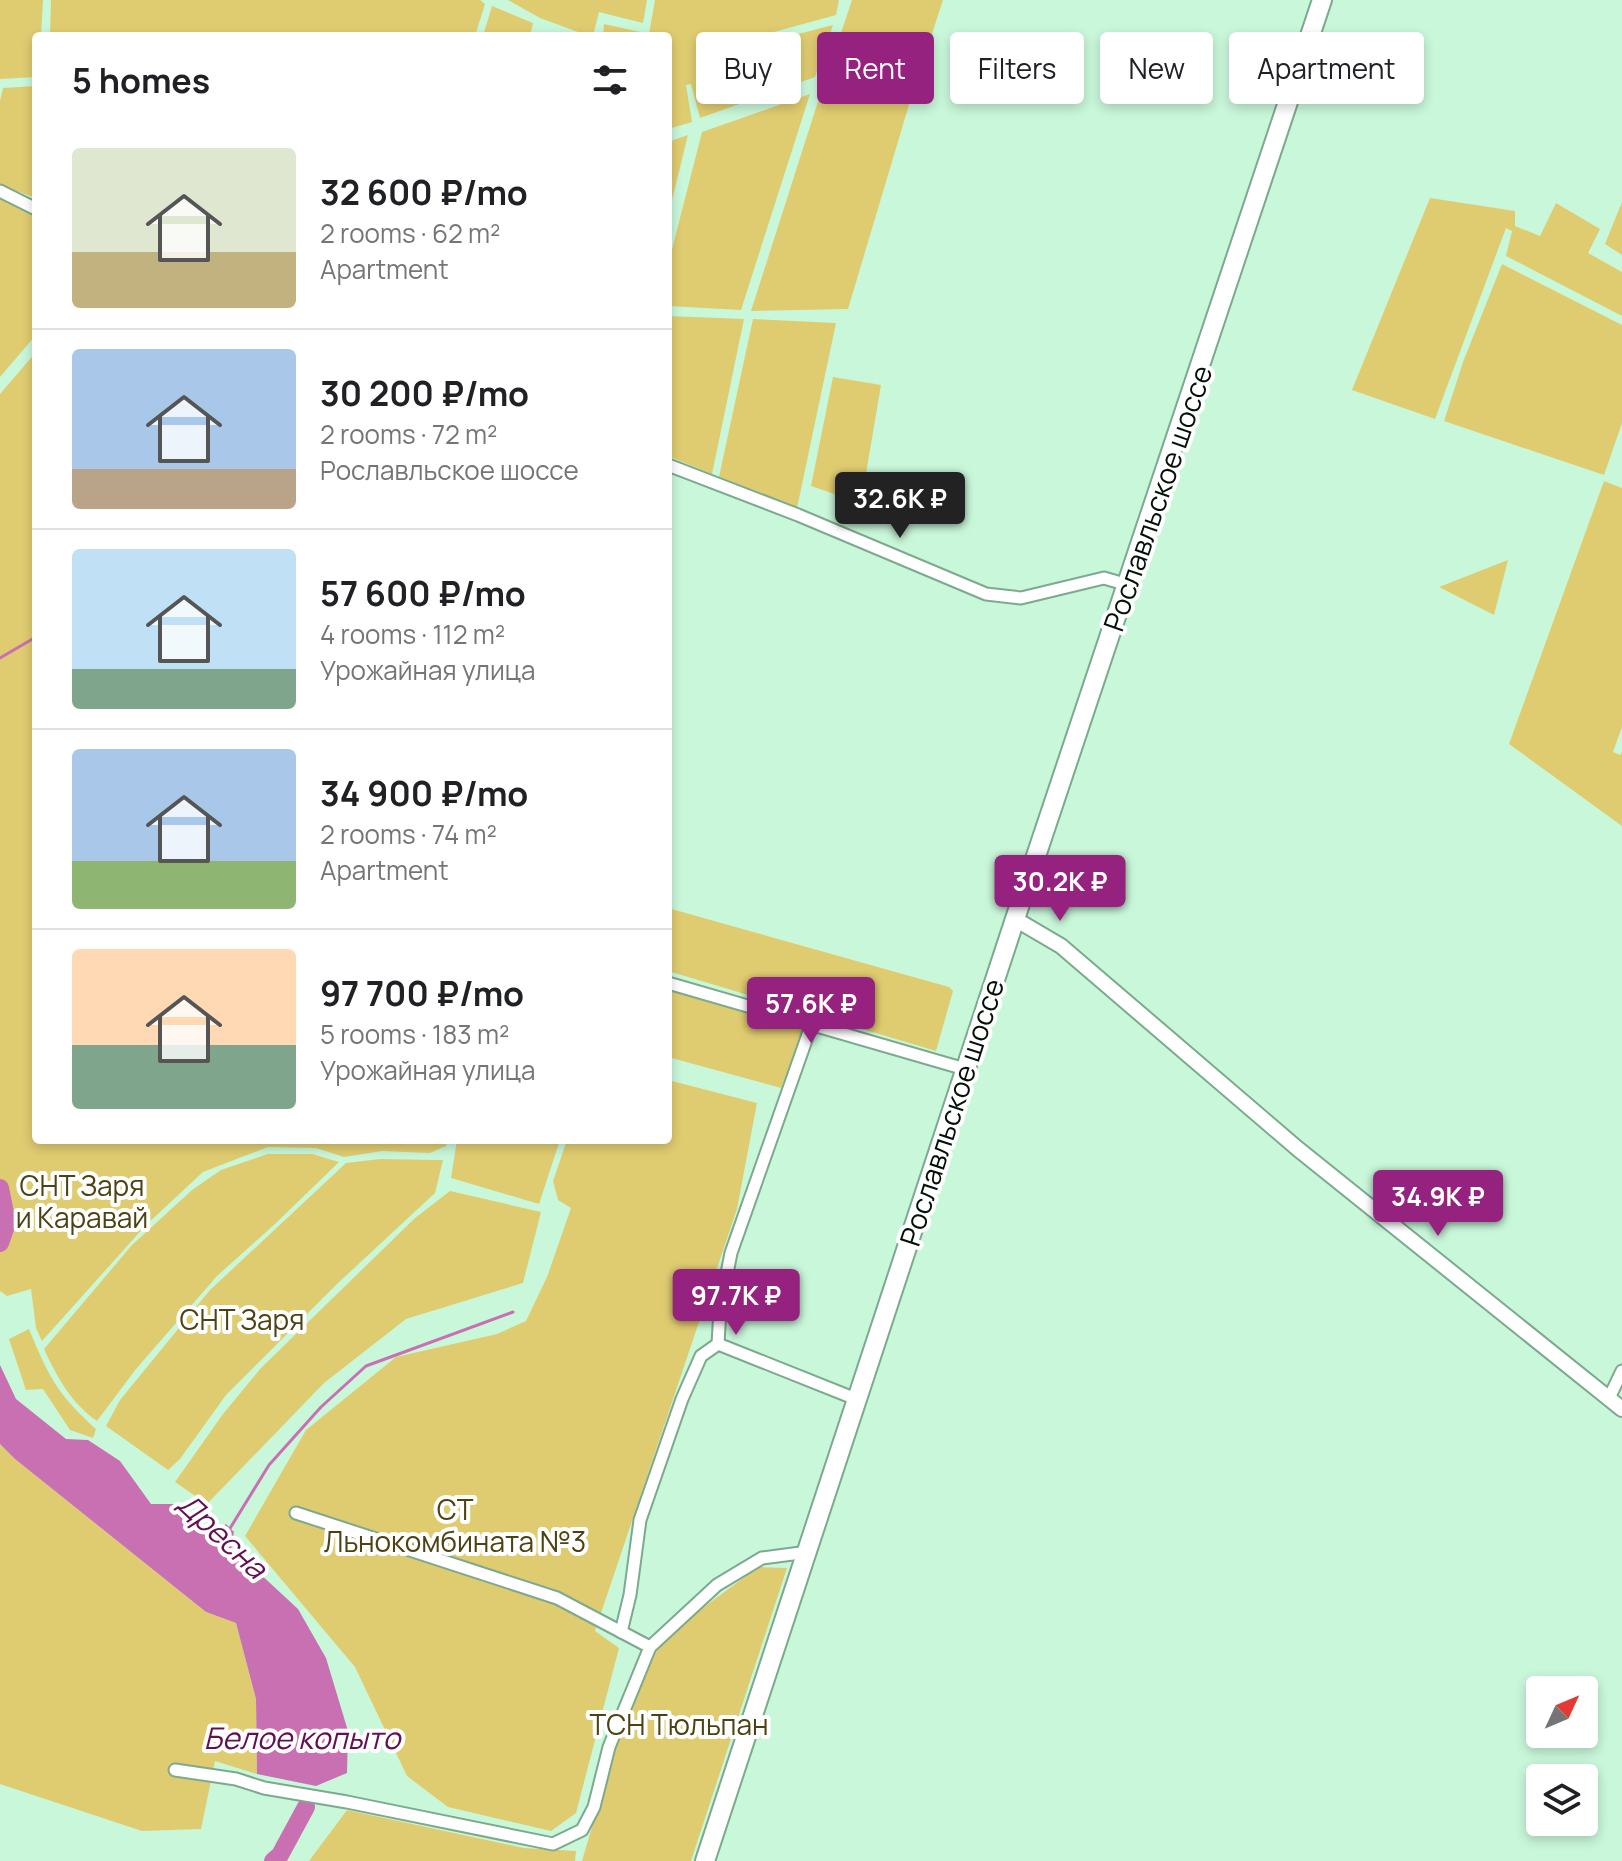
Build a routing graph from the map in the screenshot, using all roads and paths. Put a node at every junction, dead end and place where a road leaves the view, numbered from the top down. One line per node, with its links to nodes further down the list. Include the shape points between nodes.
1 (1322, 0): 5 (main road, Рославльское шоссе)
2 (0, 191): 3 (street)
3 (32, 207)
4 (672, 467): 5 (street, via 986,594 1021,598 1104,578)
5 (1128, 585): 6 (main road, Рославльское шоссе)
6 (1015, 919): 9 (main road, Рославльское шоссе); 12 (street, via 1061,946 1298,1149)
7 (672, 984): 8 (street)
8 (811, 1026): 9 (street); 10 (street, via 731,1253)
9 (965, 1069): 13 (main road, Рославльское шоссе)
10 (718, 1344): 13 (street); 17 (street, via 701,1356 640,1520)
11 (1622, 1371): 12 (street)
12 (1609, 1398): 14 (street)
13 (856, 1399): 16 (main road, Рославльское шоссе)
14 (1622, 1409)
15 (296, 1513): 17 (street, via 557,1598)
16 (809, 1552): 18 (street, via 762,1558 739,1571); 20 (main road, Рославльское шоссе)
17 (621, 1632): 18 (street)
18 (650, 1647): 19 (street, via 609,1747 594,1807 582,1830 553,1844)
19 (175, 1770)
20 (705, 1861)

